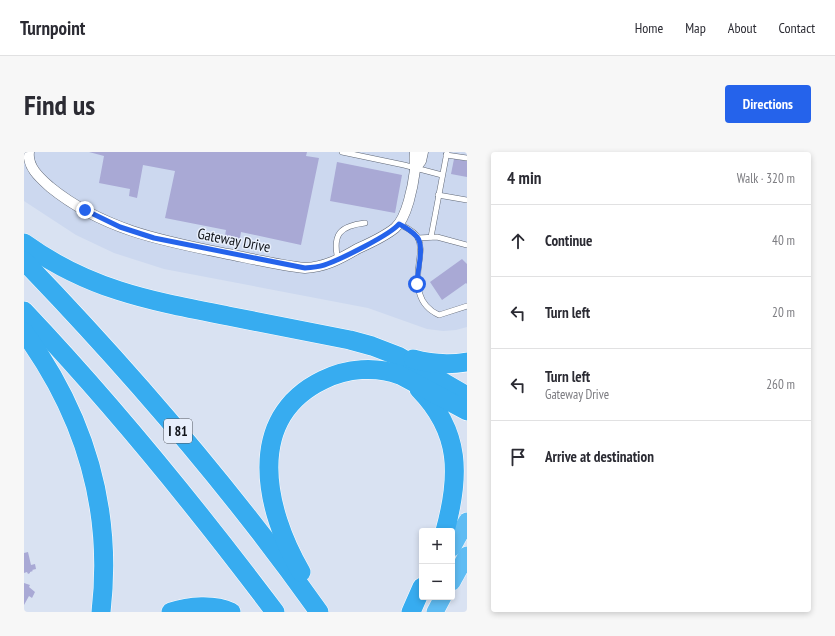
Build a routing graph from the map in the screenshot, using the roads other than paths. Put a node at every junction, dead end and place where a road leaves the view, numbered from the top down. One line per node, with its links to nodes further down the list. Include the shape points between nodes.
1 (29, 152): 17 (street, Gateway Drive, via 34,170 55,190 85,210 136,233 177,244 295,267 316,267)
2 (342, 152): 7 (lane)
3 (415, 152): 7 (street)
4 (423, 152): 7 (street, via 421,161)
5 (446, 153): 6 (lane); 8 (lane)
6 (467, 158)
7 (415, 169): 8 (lane); 12 (street, via 406,208)
8 (442, 175): 9 (lane)
9 (438, 194): 10 (lane); 14 (lane)
10 (467, 200)
11 (365, 223): 17 (lane, via 351,224 342,230 336,242)
12 (399, 224): 13 (lane, via 411,230); 17 (street, Gateway Drive, via 388,233)
13 (418, 238): 14 (lane); 19 (lane, via 421,250 417,284 422,299 431,312 439,315)
14 (431, 238): 16 (lane, via 437,237)
15 (24, 242): 22 (highway, via 71,272 132,296 350,340)
16 (467, 245)
17 (338, 260)
18 (24, 261): 39 (highway, I 81, via 187,441 251,520)
19 (467, 306)
20 (24, 311): 38 (highway, I 81, via 103,397 167,474)
21 (24, 332): 35 (highway, via 70,410 93,475 104,548)
22 (385, 351): 23 (highway, via 430,363); 25 (highway)
23 (467, 362)
24 (400, 375): 26 (highway); 28 (highway, via 420,389 441,415 453,447 455,474); 40 (highway, via 370,369 330,376 302,392 286,410 275,431 268,467 276,519 296,562)
25 (467, 396)
26 (467, 411)
27 (467, 521): 29 (highway)
28 (446, 528)
29 (455, 543)
30 (467, 555): 31 (highway)
31 (455, 577)
32 (419, 594): 41 (highway)
33 (422, 600): 42 (highway)
34 (442, 600): 43 (highway)
35 (101, 612)
36 (171, 612): 37 (highway, via 201,607)
37 (231, 612)
38 (274, 612)
39 (319, 612)
40 (326, 612)
41 (411, 612)
42 (415, 612)
43 (435, 612)

